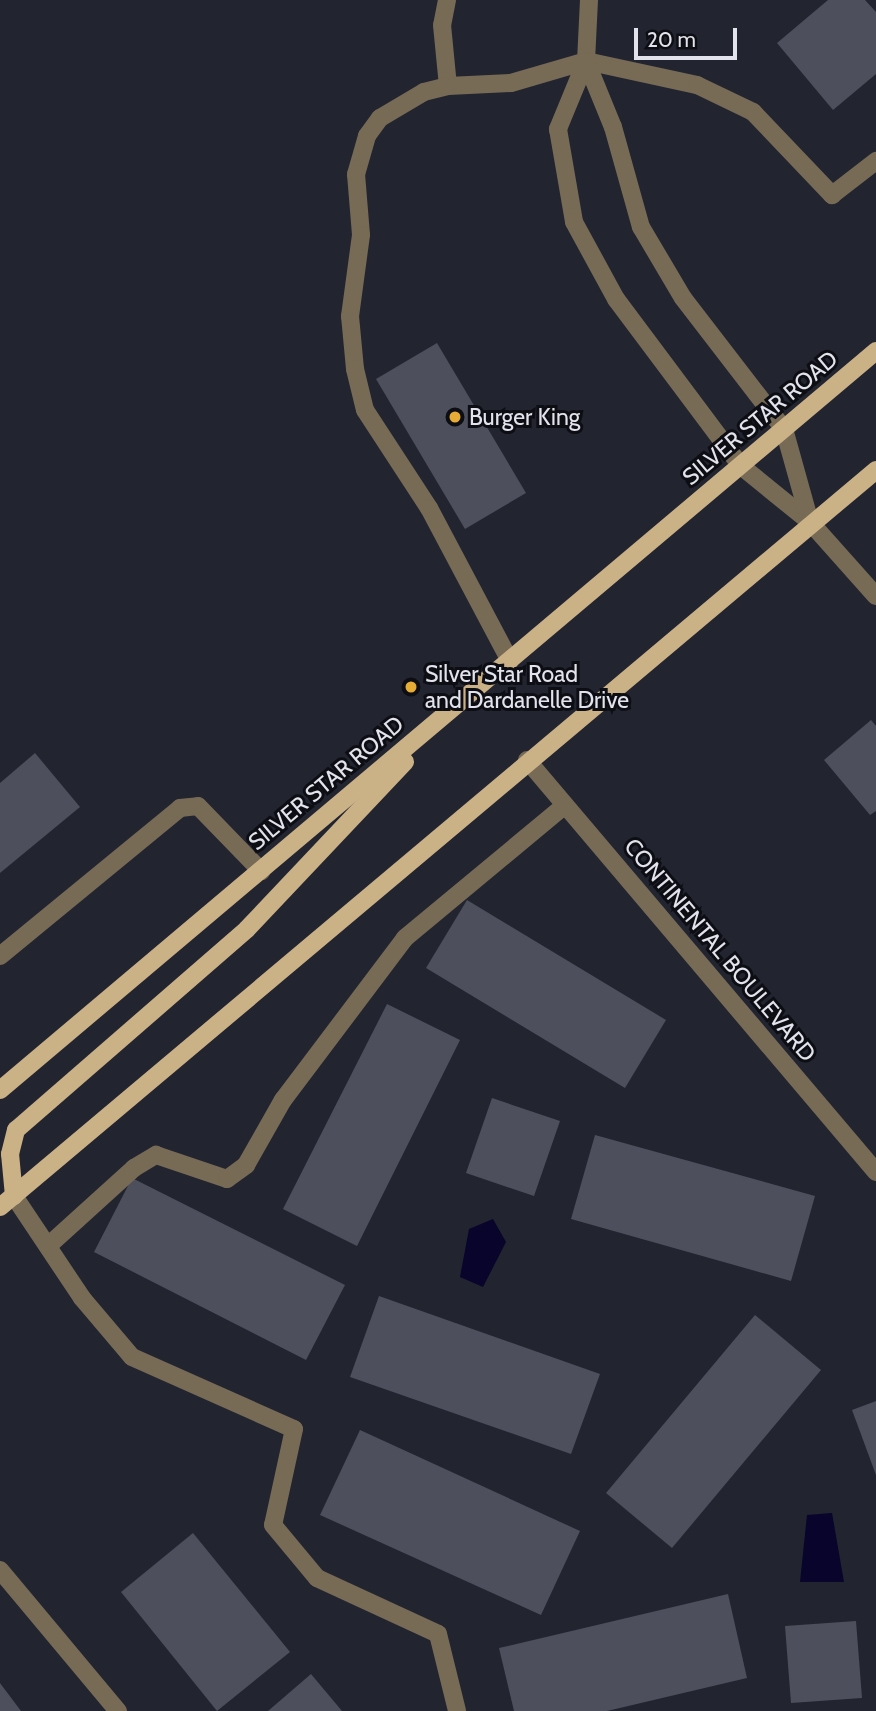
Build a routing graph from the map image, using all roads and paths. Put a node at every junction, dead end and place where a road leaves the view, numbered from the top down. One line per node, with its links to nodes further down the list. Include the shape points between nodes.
1 (447, 0): 4 (street, via 442,25)
2 (589, 0): 3 (street)
3 (586, 61): 4 (street, via 511,83); 5 (street, via 698,85 753,112 832,195); 7 (street, via 613,127 641,228 683,299); 8 (street, via 558,129 574,222 616,299)
4 (448, 86): 12 (street, via 424,92 380,118 367,136 356,174 361,235 350,316 355,369 365,410 429,508)
5 (876, 161)
6 (876, 351): 7 (main road, SILVER STAR ROAD)
7 (785, 429): 8 (main road, SILVER STAR ROAD); 10 (street)
8 (741, 466): 10 (street); 12 (main road, SILVER STAR ROAD)
9 (876, 470): 10 (main road)
10 (810, 522): 11 (street); 14 (main road)
11 (876, 596)
12 (510, 661): 13 (main road, SILVER STAR ROAD)
13 (465, 699): 16 (main road, SILVER STAR ROAD); 20 (main road, via 247,929 16,1130)
14 (527, 760): 15 (street, CONTINENTAL BOULEVARD); 20 (main road)
15 (565, 805): 19 (street, CONTINENTAL BOULEVARD); 21 (street, via 405,938 283,1100 246,1165 227,1179 156,1155 134,1168)
16 (261, 871): 17 (street, via 198,806 180,808); 18 (main road, SILVER STAR ROAD)
17 (0, 956)
18 (0, 1090)
19 (876, 1172)
20 (7, 1202): 21 (street)
21 (48, 1246): 24 (street, via 82,1298 132,1357 294,1429 273,1525 317,1578 438,1634)
22 (0, 1570): 23 (street)
23 (118, 1711)
24 (457, 1711)

